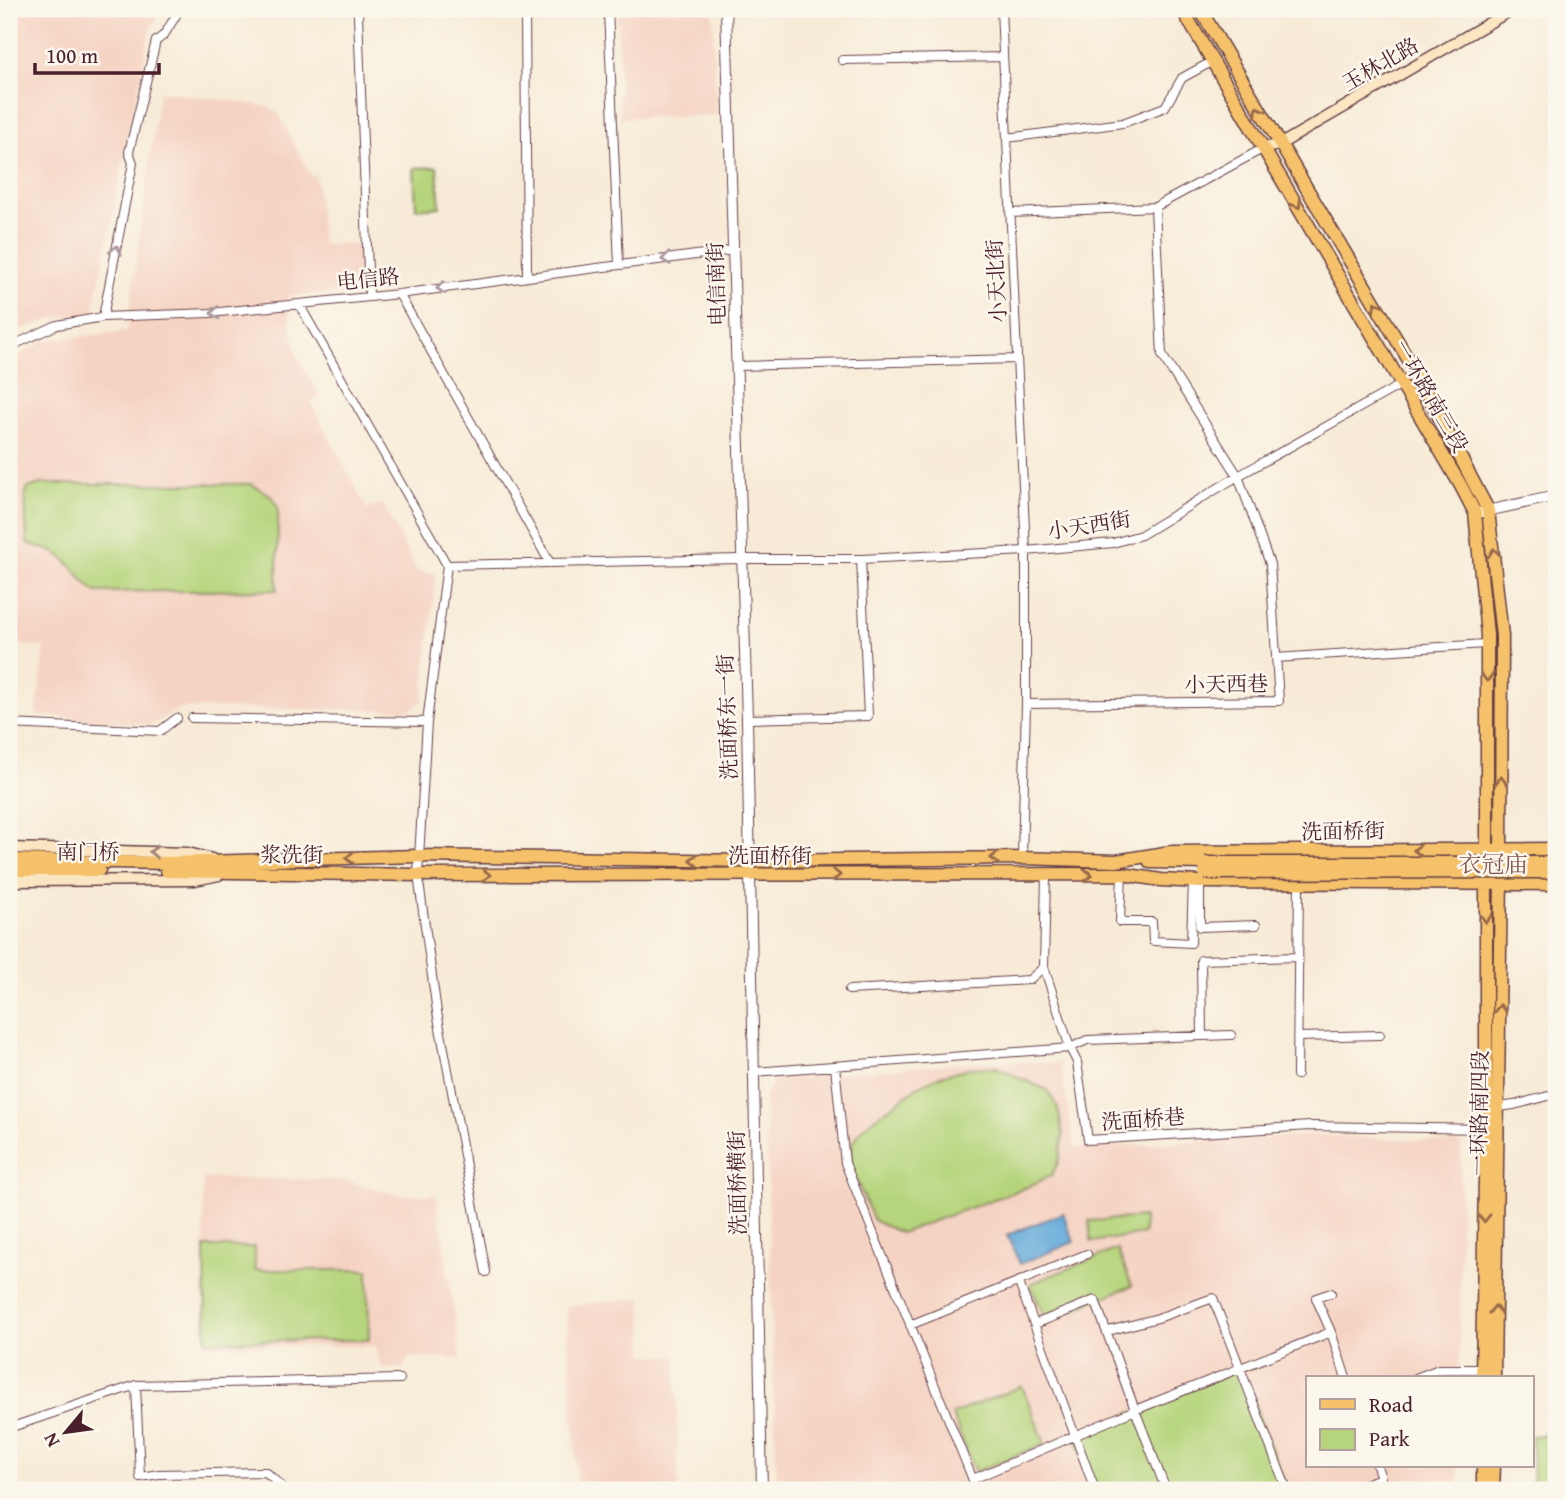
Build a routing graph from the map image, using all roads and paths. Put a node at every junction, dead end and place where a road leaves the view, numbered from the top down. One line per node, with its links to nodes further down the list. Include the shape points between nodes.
1 (174, 9): 11 (street)
2 (180, 9): 11 (street)
3 (360, 9): 25 (street)
4 (525, 9): 23 (street)
5 (608, 9): 22 (street)
6 (726, 9): 21 (street, 电信南街)
7 (1001, 9): 14 (street, 小天北街)
8 (1182, 9): 13 (main road, 一环路南三段)
9 (1513, 9): 17 (main road, 玉林北路)
10 (1203, 10): 12 (main road, 一环路南三段)
11 (156, 41): 27 (street, one-way to 11, via 133,163 129,152)
12 (1221, 44): 13 (main road, via 1219,55); 17 (main road, 一环路南三段, one-way to 12)
13 (1210, 56): 16 (street, via 1182,78 1165,107 1123,123); 18 (main road, 一环路南三段)
14 (1003, 57): 15 (street); 16 (street, 小天北街)
15 (842, 60)
16 (1007, 138): 20 (street, 小天北街)
17 (1279, 145): 18 (main road, 玉林北路); 34 (main road, 一环路南三段, one-way to 17, via 1413,367)
18 (1264, 148): 19 (street); 31 (main road, 一环路南三段, one-way to 31)
19 (1155, 207): 20 (street); 32 (street, 小天西巷, via 1162,355)
20 (1010, 213): 29 (street, 小天北街)
21 (734, 250): 22 (street, 电信路, one-way to 22); 30 (street, 电信南街)
22 (619, 265): 23 (street, 电信路)
23 (527, 277): 24 (street, 电信路, one-way to 24)
24 (399, 294): 25 (street, 电信路); 39 (street)
25 (369, 297): 26 (street, 电信路)
26 (299, 304): 27 (street, 电信路, one-way to 27); 40 (street)
27 (103, 317): 28 (street, 电信路, via 57,325)
28 (9, 347)
29 (1017, 359): 30 (street); 36 (street, 小天北街)
30 (738, 366): 37 (street, 电信南街)
31 (1402, 384): 32 (street, 小天西街); 35 (main road, 一环路南三段)
32 (1238, 476): 36 (street, 小天西街, via 1127,540); 42 (street, 小天西巷, via 1270,564)
33 (1556, 496): 34 (street)
34 (1489, 510): 35 (street); 51 (main road, 一环路南三段, one-way to 34, via 1502,636)
35 (1475, 513): 50 (main road, 一环路南三段, one-way to 50, via 1487,635)
36 (1026, 551): 38 (street, 小天西街); 43 (street, 小天北街)
37 (741, 559): 38 (street, 小天西街); 39 (street, 小天西街); 46 (street, 洗面桥东一街)
38 (861, 559): 46 (street, via 868,716)
39 (550, 563): 40 (street, 小天西街)
40 (447, 565): 47 (street)
41 (1485, 644): 42 (street)
42 (1276, 658): 43 (street, 小天西巷, via 1279,701)
43 (1026, 704): 54 (street, 小天北街)
44 (177, 718): 48 (street, via 160,731)
45 (192, 718): 47 (street)
46 (747, 719): 60 (street, 洗面桥东一街)
47 (427, 722): 53 (street)
48 (9, 724)
49 (9, 848): 59 (main road, 浆洗街, one-way to 49, via 188,853)
50 (1486, 849): 51 (main road, 洗面桥街); 56 (main road, 洗面桥街, one-way to 56, via 1171,852); 69 (main road, 一环路南四段)
51 (1501, 849): 52 (main road, 洗面桥街); 70 (main road, 一环路南四段)
52 (1556, 849)
53 (418, 856): 59 (main road, 浆洗街, one-way to 59); 60 (main road, 洗面桥街, one-way to 53); 64 (street)
54 (1022, 858): 56 (main road, 洗面桥街); 60 (main road, 洗面桥街, one-way to 60)
55 (9, 860): 58 (main road, 南门桥)
56 (1116, 860): 65 (main road, 洗面桥街)
57 (1556, 863): 65 (main road, bridge)
58 (166, 867): 59 (main road, 浆洗街); 61 (main road, 南门桥)
59 (223, 868): 64 (main road, 浆洗街); 67 (main road, via 195,880)
60 (750, 868): 64 (main road, 洗面桥街, one-way to 60); 66 (main road, 洗面桥街, one-way to 66); 82 (street, 洗面桥横街)
61 (9, 870)
62 (1556, 872): 65 (main road, bridge)
63 (1122, 874): 65 (main road, 洗面桥街); 65 (street, via 1120,922 1152,922 1153,941 1191,943); 66 (main road, 洗面桥街, one-way to 63)
64 (418, 875): 88 (street, via 437,1012)
65 (1201, 875): 68 (main road, 洗面桥街); 72 (street, via 1200,927)
66 (1046, 876): 74 (street)
67 (9, 881)
68 (1299, 882): 69 (main road, 洗面桥街); 73 (street)
69 (1486, 883): 70 (main road, 洗面桥街); 86 (main road, 一环路南四段, one-way to 86)
70 (1501, 884): 71 (main road, 洗面桥街); 85 (main road, 一环路南四段, one-way to 70)
71 (1556, 884)
72 (1256, 925)
73 (1298, 957): 78 (street, via 1201,960); 79 (street)
74 (1044, 967): 75 (street, via 1029,980); 80 (street)
75 (849, 990)
76 (1231, 1035): 78 (street)
77 (1380, 1035): 79 (street)
78 (1202, 1036): 80 (street, via 1087,1040)
79 (1298, 1037): 83 (street)
80 (1070, 1048): 81 (street); 86 (street, 洗面桥巷, via 1077,1062 1088,1140 1310,1126)
81 (835, 1066): 82 (street); 92 (street, via 845,1163)
82 (754, 1072): 110 (street, 洗面桥横街)
83 (1297, 1074)
84 (1556, 1094): 85 (street)
85 (1499, 1107): 99 (main road, 一环路南四段, one-way to 85)
86 (1486, 1129): 96 (main road, 一环路南四段, one-way to 96)
87 (1087, 1255): 89 (street)
88 (486, 1272)
89 (1019, 1283): 91 (street); 92 (street)
90 (1331, 1293): 94 (street, via 1316,1298)
91 (1035, 1324): 93 (street, via 1096,1300); 104 (street)
92 (910, 1325): 108 (street)
93 (1108, 1331): 95 (street, via 1213,1298); 102 (street)
94 (1331, 1332): 95 (street); 97 (street)
95 (1241, 1369): 102 (street); 114 (street)
96 (1481, 1374): 98 (street, via 1457,1367)
97 (1345, 1376)
98 (1421, 1376)
99 (1494, 1376)
100 (400, 1379): 101 (street)
101 (136, 1385): 103 (street); 109 (street, via 141,1477 266,1472)
102 (1135, 1410): 104 (street); 113 (street)
103 (9, 1428)
104 (1076, 1435): 108 (street); 112 (street)
105 (1378, 1468): 115 (street, via 1381,1478)
106 (1483, 1468): 116 (main road)
107 (1493, 1468): 117 (main road)
108 (973, 1479): 111 (street)
109 (285, 1490)
110 (762, 1490)
111 (977, 1490)
112 (1096, 1490)
113 (1166, 1490)
114 (1287, 1490)
115 (1349, 1490)
116 (1483, 1490)
117 (1493, 1490)

